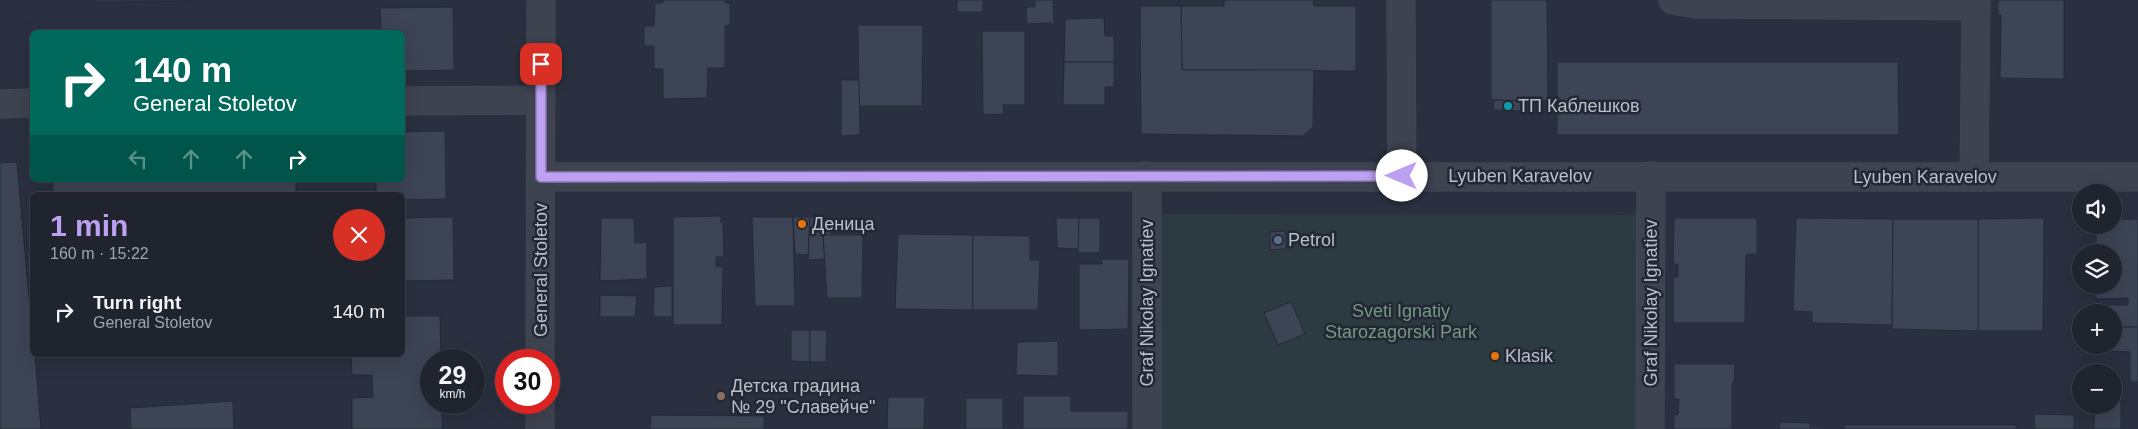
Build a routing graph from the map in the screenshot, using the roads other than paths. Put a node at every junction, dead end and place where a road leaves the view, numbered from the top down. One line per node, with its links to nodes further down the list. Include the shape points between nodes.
1 (541, 0): 5 (street, General Stoletov)
2 (1402, 0): 10 (street)
3 (1673, 0): 4 (street, via 1695,4)
4 (1976, 3): 13 (street)
5 (541, 100): 6 (street); 12 (street, General Stoletov)
6 (405, 101)
7 (30, 103): 8 (street)
8 (0, 104)
9 (1147, 176): 10 (street, Lyuben Karavelov); 12 (street, Lyuben Karavelov); 18 (street, Graf Nikolay Ignatiev)
10 (1402, 176): 11 (street, Lyuben Karavelov)
11 (1651, 176): 13 (street, Lyuben Karavelov); 19 (street, Graf Nikolay Ignatiev)
12 (541, 177): 15 (street, General Stoletov)
13 (1974, 177): 14 (street, Lyuben Karavelov)
14 (2138, 177)
15 (540, 349)
16 (540, 414): 17 (street)
17 (540, 429)
18 (1147, 429)
19 (1650, 429)

